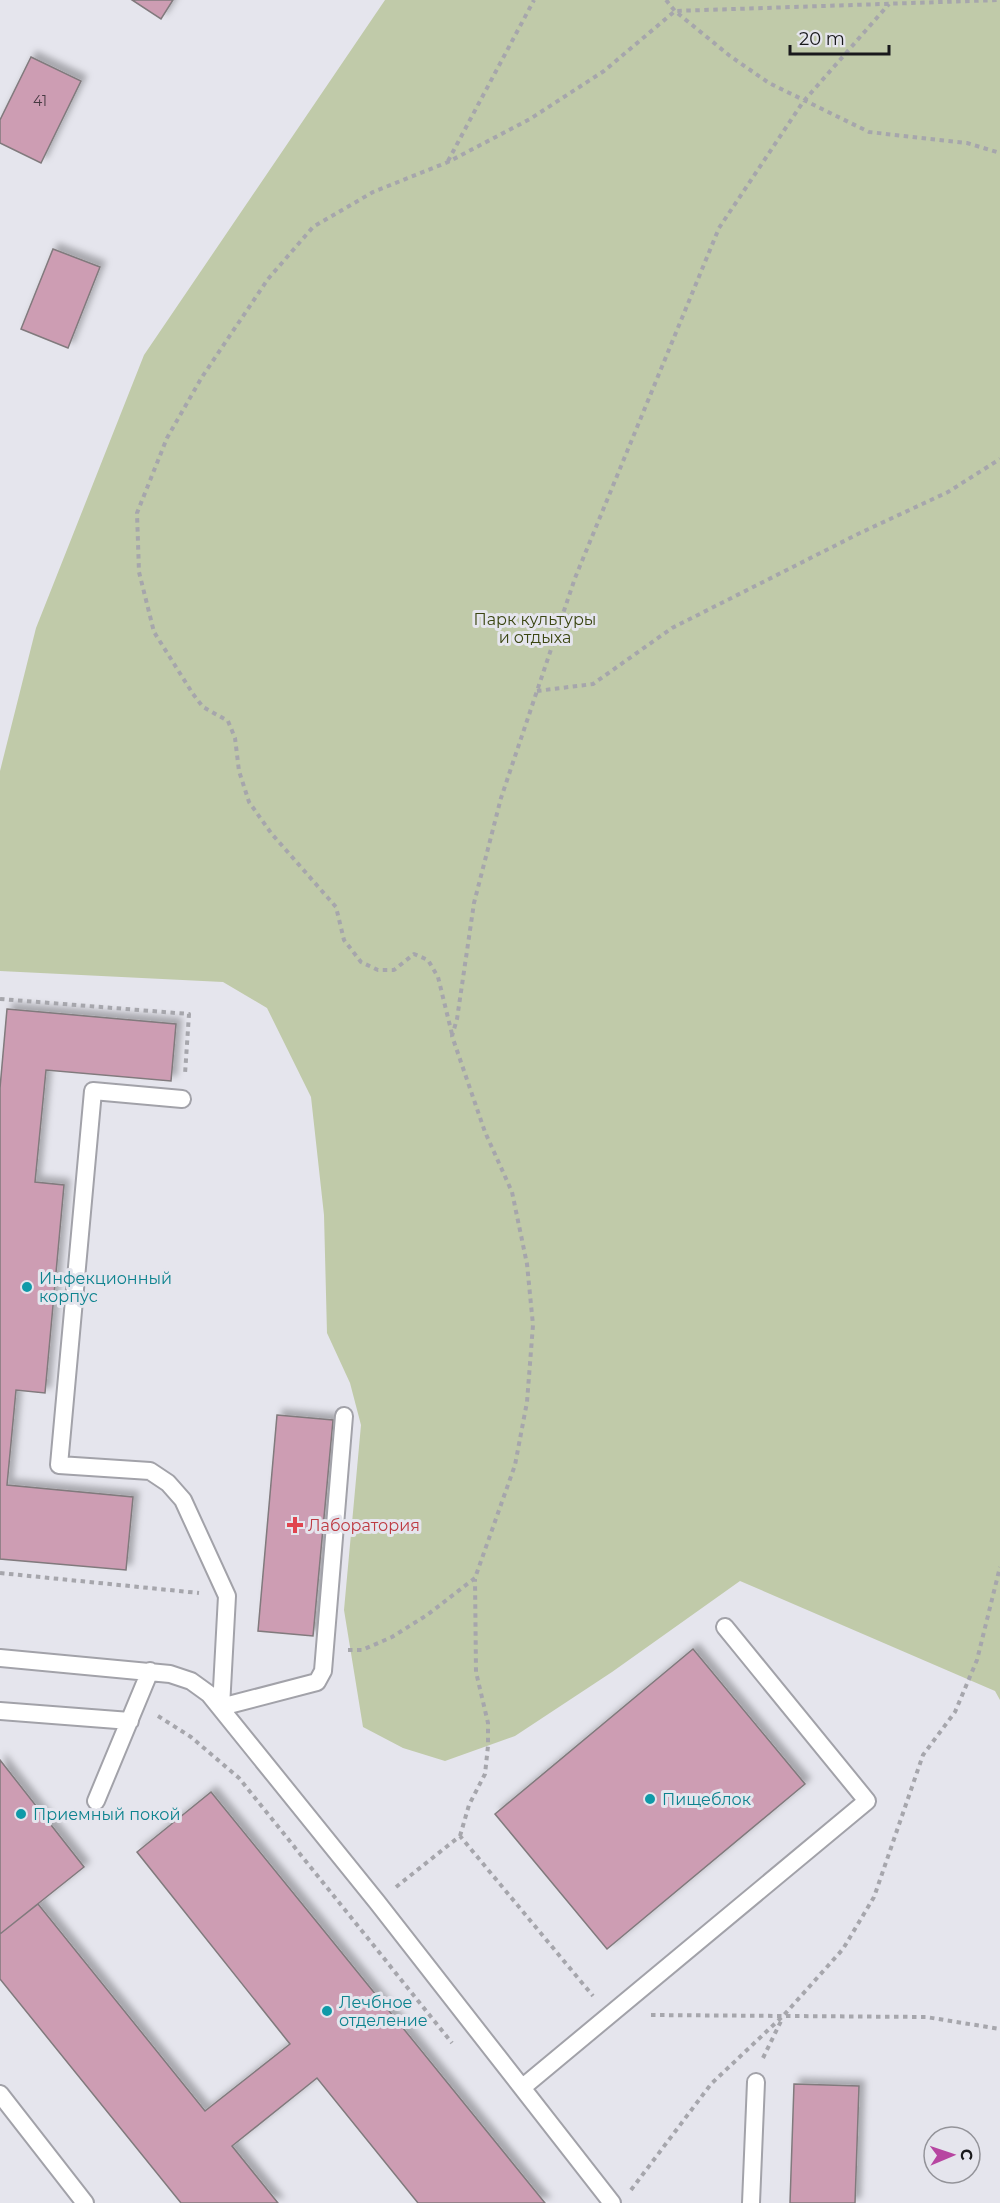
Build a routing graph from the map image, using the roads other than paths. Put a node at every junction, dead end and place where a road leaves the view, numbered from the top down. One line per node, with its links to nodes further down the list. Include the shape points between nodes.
1 (182, 1099): 6 (lane, via 93,1091 59,1465 150,1472 168,1483 183,1500 227,1596)
2 (344, 1416): 6 (lane, via 324,1671 317,1682)
3 (725, 1628): 11 (lane, via 867,1801)
4 (0, 1658): 5 (lane)
5 (150, 1671): 6 (lane, via 191,1682); 8 (lane)
6 (221, 1707): 11 (lane)
7 (0, 1711): 8 (lane)
8 (130, 1721): 9 (lane)
9 (96, 1801)
10 (756, 2082): 15 (lane)
11 (523, 2088): 14 (lane)
12 (0, 2094): 13 (lane)
13 (85, 2203)
14 (612, 2203)
15 (751, 2203)

